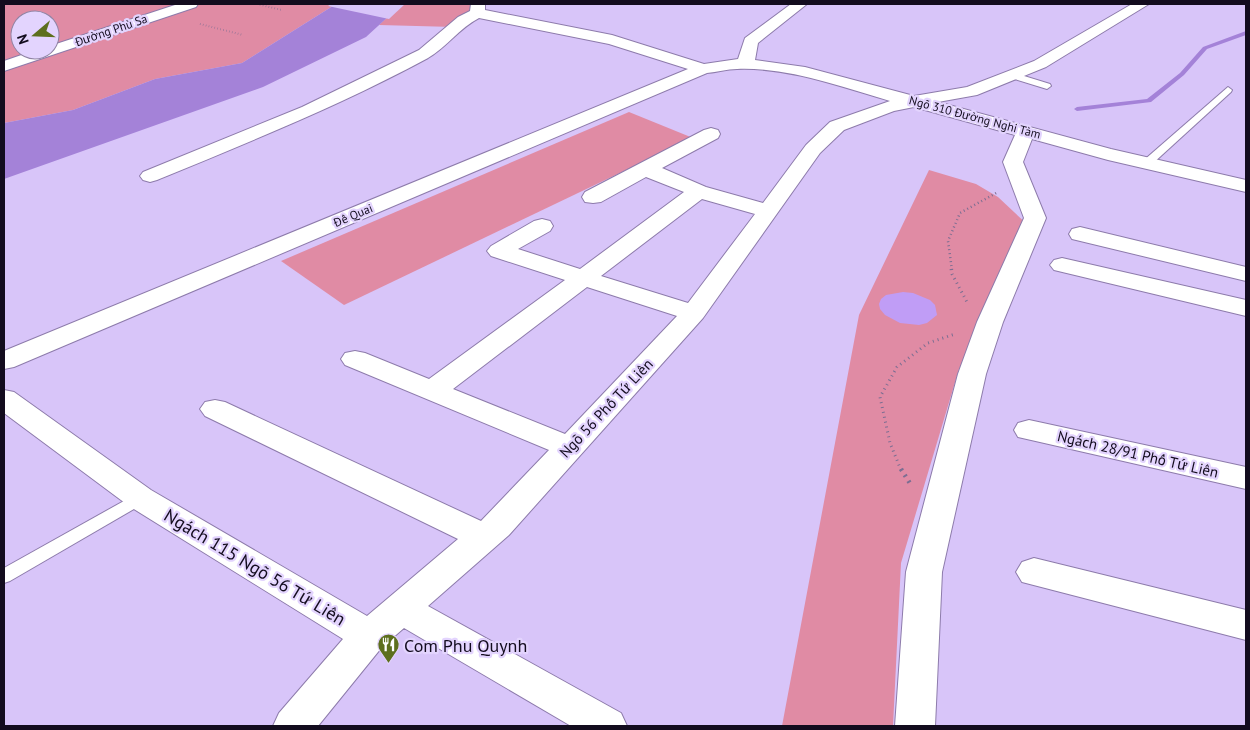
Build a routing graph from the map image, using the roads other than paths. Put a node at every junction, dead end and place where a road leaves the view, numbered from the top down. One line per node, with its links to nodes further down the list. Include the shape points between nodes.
1 (191, 4): 6 (street, Đường Phù Sa)
2 (800, 4): 5 (street, via 751,41)
3 (1142, 4): 8 (street, Ngõ 56 Phố Tứ Liên, via 1048,60)
4 (478, 8): 7 (street, via 612,40); 16 (street, via 425,53 308,111)
5 (747, 65): 7 (street, Ngõ 310 Đường Nghi Tàm); 11 (street, Ngõ 310 Đường Nghi Tàm, via 805,72)
6 (4, 66)
7 (703, 69): 29 (street, Đê Quai)
8 (1012, 75): 9 (lane); 11 (street, Ngõ 56 Phố Tứ Liên, via 971,91)
9 (1047, 86)
10 (1228, 90): 14 (lane)
11 (915, 101): 12 (street, Ngõ 310 Đường Nghi Tàm); 20 (street, Ngõ 56 Phố Tứ Liên, via 890,106 837,126 813,149)
12 (1026, 131): 14 (street, Ngõ 310 Đường Nghi Tàm); 45 (street, via 1013,162 1035,218 990,322 972,374 936,519 924,572)
13 (711, 134): 15 (street)
14 (1147, 163): 17 (street, Ngõ 310 Đường Nghi Tàm)
15 (645, 169): 18 (street); 19 (street)
16 (150, 176)
17 (1246, 186)
18 (699, 191): 20 (street); 25 (street)
19 (593, 197)
20 (768, 211): 27 (street, Ngõ 56 Phố Tứ Liên)
21 (542, 226): 25 (street, via 500,251)
22 (1080, 234): 24 (street)
23 (1062, 265): 26 (street)
24 (1246, 274)
25 (584, 277): 27 (street); 30 (street)
26 (1246, 308)
27 (694, 313): 34 (street, Ngõ 56 Phố Tứ Liên)
28 (355, 359): 30 (street)
29 (4, 361)
30 (432, 391): 34 (street)
31 (4, 399): 36 (street, Ngách 115 Ngõ 56 Tứ Liên)
32 (215, 409): 37 (street)
33 (1029, 430): 35 (street, Ngách 28/91 Phố Tứ Liên)
34 (569, 448): 37 (street, Ngõ 56 Phố Tứ Liên)
35 (1246, 478)
36 (140, 498): 39 (lane); 42 (street, Ngách 115 Ngõ 56 Tứ Liên)
37 (484, 537): 40 (street, Ngõ 56 Phố Tứ Liên)
38 (1034, 572): 41 (street)
39 (4, 576)
40 (400, 608): 42 (street, Ngõ 56 Phố Tứ Liên); 44 (street)
41 (1246, 625)
42 (369, 636): 43 (street, Ngõ 56 Phố Tứ Liên)
43 (292, 726)
44 (607, 726)
45 (915, 726)

